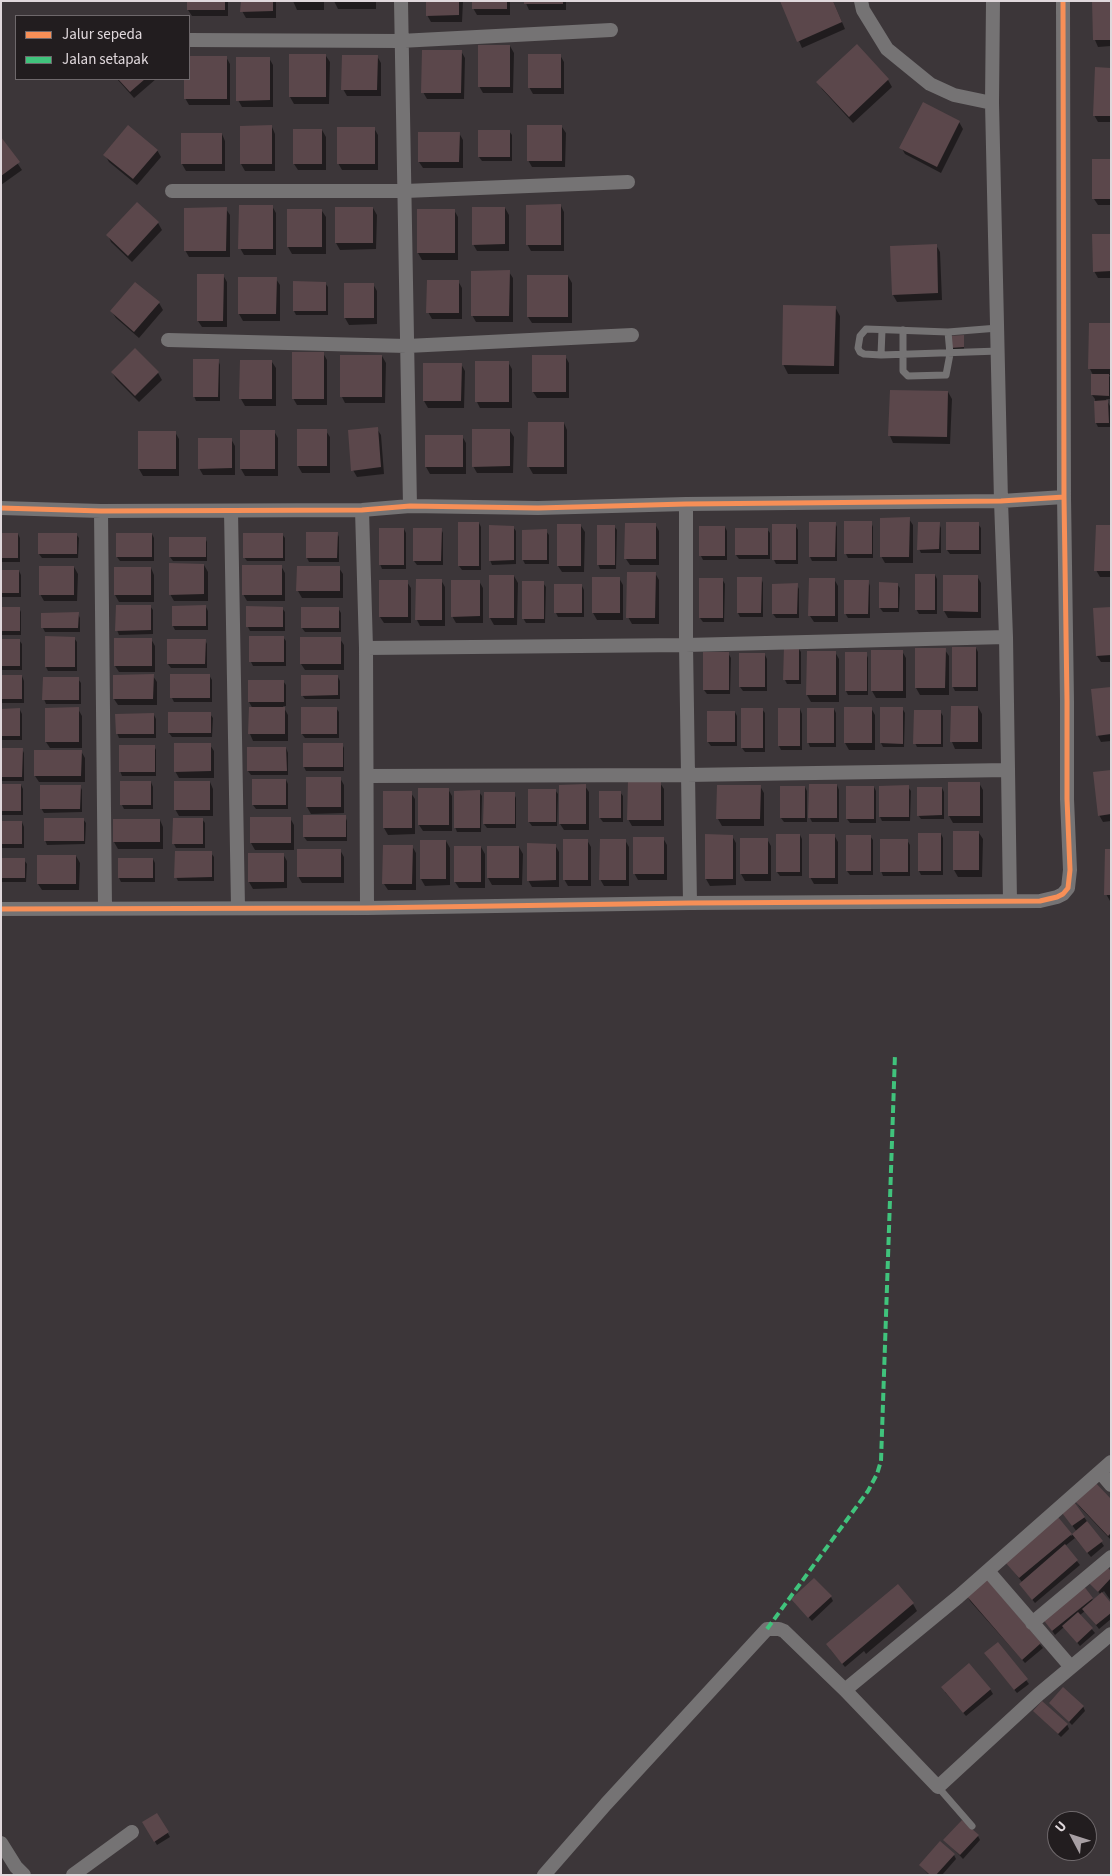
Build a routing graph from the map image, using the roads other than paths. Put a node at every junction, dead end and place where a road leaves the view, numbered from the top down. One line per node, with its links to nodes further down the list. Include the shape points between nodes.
1 (401, 1): 7 (street)
2 (861, 1): 8 (street, via 863,10 887,48 930,84 954,95)
3 (992, 1): 8 (street)
4 (1063, 1): 23 (street)
5 (611, 30): 7 (street)
6 (190, 40): 7 (street)
7 (400, 41): 11 (street)
8 (992, 103): 12 (street)
9 (628, 182): 11 (street)
10 (172, 191): 11 (street)
11 (405, 191): 18 (street)
12 (998, 328): 15 (lane); 19 (street)
13 (882, 330): 14 (lane); 22 (lane); 22 (lane, via 863,331 858,348 864,354)
14 (903, 330): 15 (lane); 20 (lane)
15 (948, 332): 21 (lane)
16 (632, 334): 18 (street)
17 (168, 340): 18 (street)
18 (407, 346): 26 (street)
19 (999, 351): 21 (lane); 24 (street)
20 (902, 354): 21 (lane); 21 (lane, via 903,370 908,376 943,377 948,373); 22 (lane)
21 (950, 354)
22 (881, 355)
23 (1064, 497): 24 (street); 37 (street, via 1068,888 1064,894 1040,901)
24 (1001, 501): 25 (street); 31 (street)
25 (686, 504): 26 (street, via 538,508); 32 (street)
26 (410, 506): 28 (street)
27 (1, 508): 29 (street)
28 (362, 510): 30 (street); 33 (street)
29 (101, 511): 30 (street); 40 (street)
30 (231, 511): 39 (street)
31 (1006, 637): 32 (street); 34 (street)
32 (686, 645): 33 (street); 35 (street)
33 (366, 648): 36 (street)
34 (1008, 770): 35 (street); 37 (street)
35 (687, 775): 36 (street); 38 (street)
36 (368, 776): 41 (street)
37 (1010, 901): 38 (street)
38 (690, 903): 41 (street)
39 (238, 907): 40 (street); 41 (street)
40 (105, 908): 42 (street)
41 (367, 908)
42 (1, 909)
43 (1111, 1462): 44 (street)
44 (1100, 1472): 45 (street); 47 (street)
45 (1111, 1484)
46 (1111, 1557): 48 (street)
47 (988, 1571): 48 (street); 51 (street)
48 (1032, 1623): 50 (street)
49 (1111, 1634): 50 (street)
50 (1070, 1666): 52 (street)
51 (845, 1690): 52 (street); 58 (street, via 784,1631 768,1629)
52 (938, 1787): 53 (lane)
53 (972, 1826)
54 (132, 1832): 57 (street)
55 (1, 1843): 56 (street)
56 (24, 1875)
57 (74, 1875)
58 (544, 1875)

